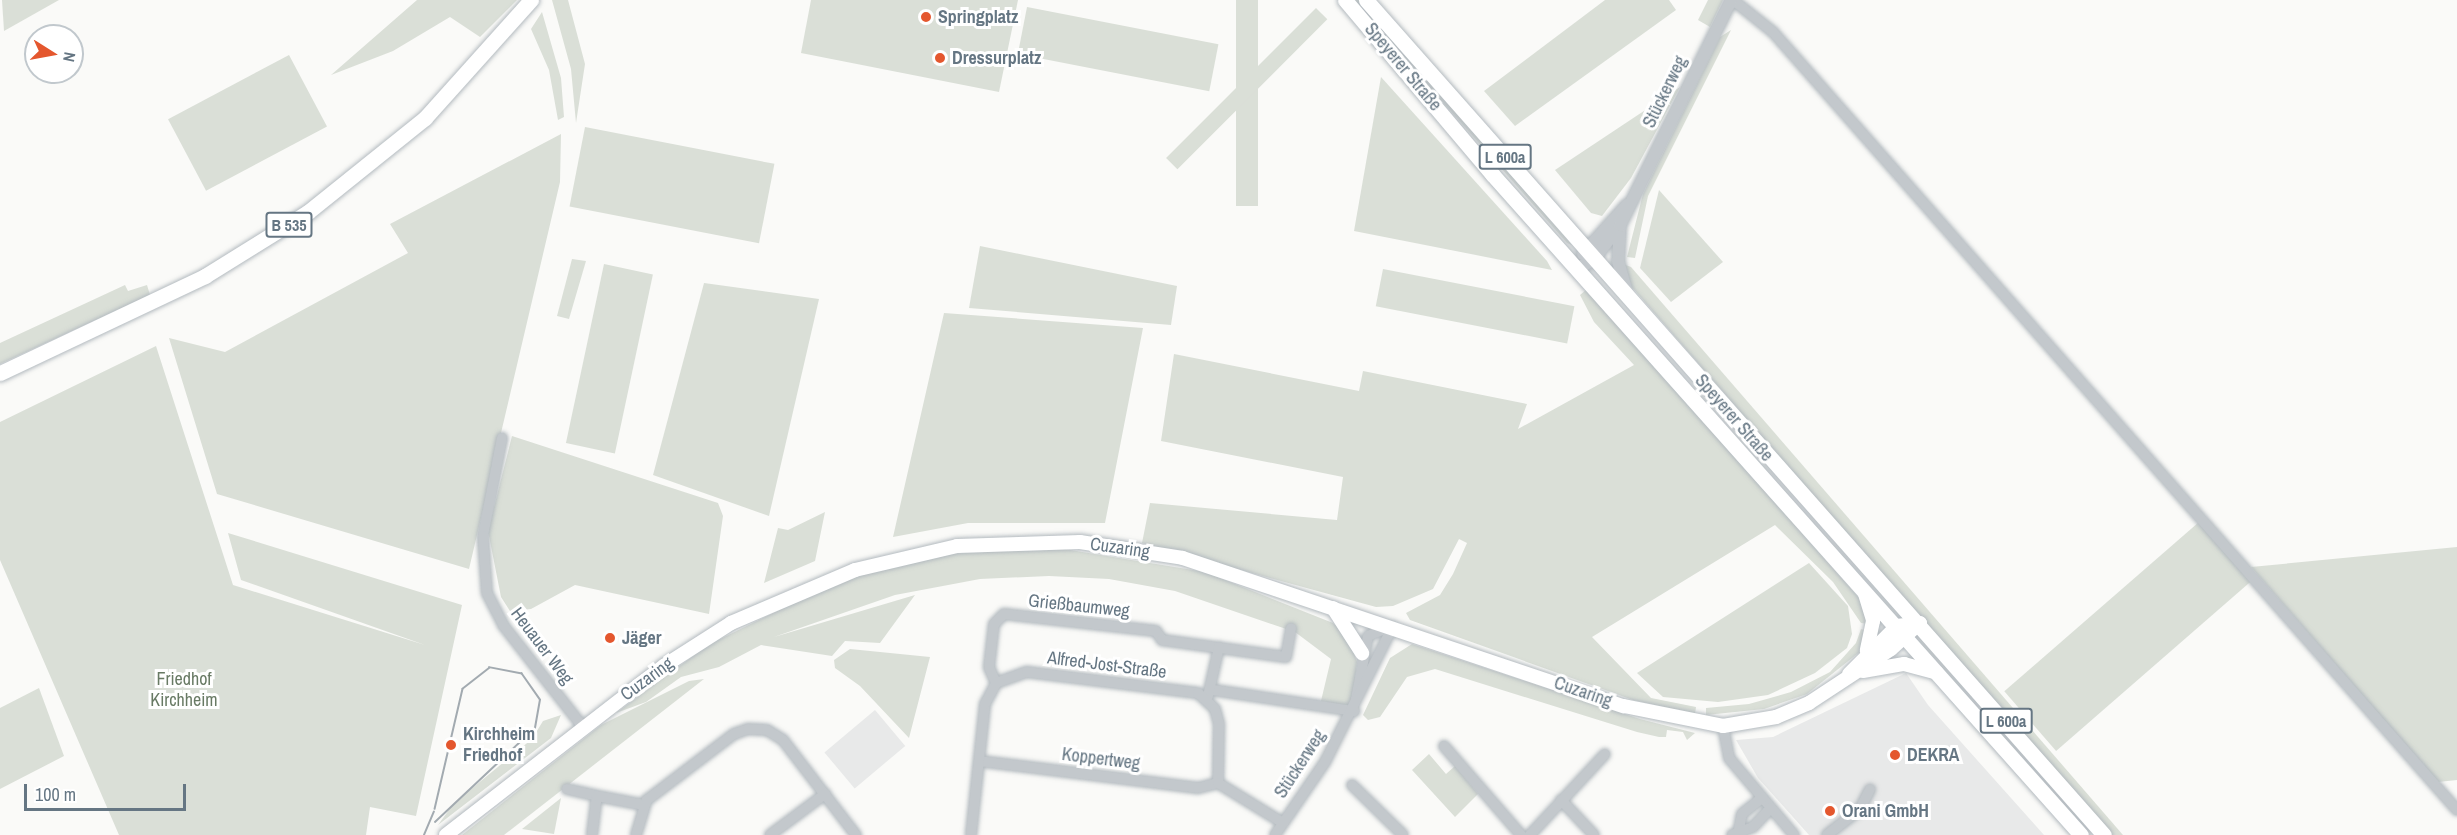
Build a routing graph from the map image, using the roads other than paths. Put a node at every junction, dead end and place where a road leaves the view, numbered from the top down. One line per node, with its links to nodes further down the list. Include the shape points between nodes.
1 (1345, 0): 8 (main road, Speyerer Straße / L 600a)
2 (1366, 0): 7 (main road, Speyerer Straße / L 600a)
3 (1732, 0): 5 (street, Stückerweg); 42 (street, via 1773,32)
4 (528, 3): 10 (main road, B 535, via 425,118 308,212 205,276)
5 (1633, 199): 6 (street, Stückerweg); 7 (street, Stückerweg)
6 (1620, 225): 7 (street, Stückerweg); 9 (street, via 1618,261)
7 (1590, 254): 8 (street, Stückerweg); 9 (main road, Speyerer Straße / L 600a)
8 (1577, 269): 12 (main road, Speyerer Straße / L 600a)
9 (1628, 297): 14 (main road, Speyerer Straße / L 600a)
10 (0, 373)
11 (502, 438): 28 (street, Heuauer Weg, via 483,536 487,593 503,625)
12 (1862, 586): 17 (main road, Speyerer Straße / L 600a); 19 (main road, via 1874,621)
13 (1333, 608): 15 (main road, Cuzaring); 20 (main road); 28 (main road, Cuzaring, via 1183,558 1126,548 1041,541 957,546 855,570 731,623)
14 (1920, 623): 17 (main road, Cuzaring); 59 (main road, Speyerer Straße / L 600a)
15 (1392, 626): 20 (street, Stückerweg, via 1368,636); 26 (street, Stückerweg); 27 (main road, Cuzaring, via 1624,706)
16 (1291, 628): 18 (street, Grießbaumweg, via 1286,657)
17 (1902, 632): 19 (main road, Cuzaring); 21 (main road, Cuzaring); 22 (main road, Speyerer Straße / L 600a)
18 (1219, 647): 23 (street, Grießbaumweg, via 1162,640 1156,631 1004,614 994,624 989,667); 25 (street)
19 (1867, 650): 24 (main road, Cuzaring)
20 (1362, 653): 26 (street, Stückerweg)
21 (1858, 672): 22 (main road, via 1904,663); 24 (main road, Cuzaring)
22 (1939, 674): 58 (main road, Speyerer Straße / L 600a)
23 (996, 683): 25 (street, Alfred-Jost-Straße, via 1027,672); 31 (street, via 985,704)
24 (1842, 684): 27 (main road, Cuzaring, via 1776,717)
25 (1209, 694): 26 (street, Alfred-Jost-Straße); 32 (street, via 1219,724)
26 (1353, 711): 43 (street, Stückerweg)
27 (1723, 726): 38 (street, via 1728,758)
28 (583, 727): 45 (main road, Cuzaring)
29 (1444, 746): 53 (street)
30 (1605, 754): 39 (street)
31 (978, 761): 32 (street, Koppertweg, via 1198,788); 50 (street)
32 (1218, 783): 43 (street)
33 (1352, 785): 52 (street)
34 (567, 789): 37 (street)
35 (1870, 789): 57 (street, via 1860,809)
36 (825, 794): 40 (street, via 783,740 767,730 748,729 734,734); 48 (street); 49 (street)
37 (597, 796): 40 (street); 46 (street)
38 (1762, 798): 41 (street); 44 (street, via 1742,814)
39 (1561, 800): 54 (street); 55 (street)
40 (644, 805): 47 (street)
41 (1771, 808): 44 (street, via 1753,828); 56 (street)
42 (2457, 810)
43 (1283, 823): 51 (street, Stückerweg)
44 (1735, 832)
45 (446, 835)
46 (591, 835)
47 (636, 835)
48 (770, 835)
49 (856, 835)
50 (971, 835)
51 (1275, 835)
52 (1403, 835)
53 (1521, 835)
54 (1530, 835)
55 (1594, 835)
56 (1794, 835)
57 (1827, 835)
58 (2081, 835)
59 (2104, 835)

